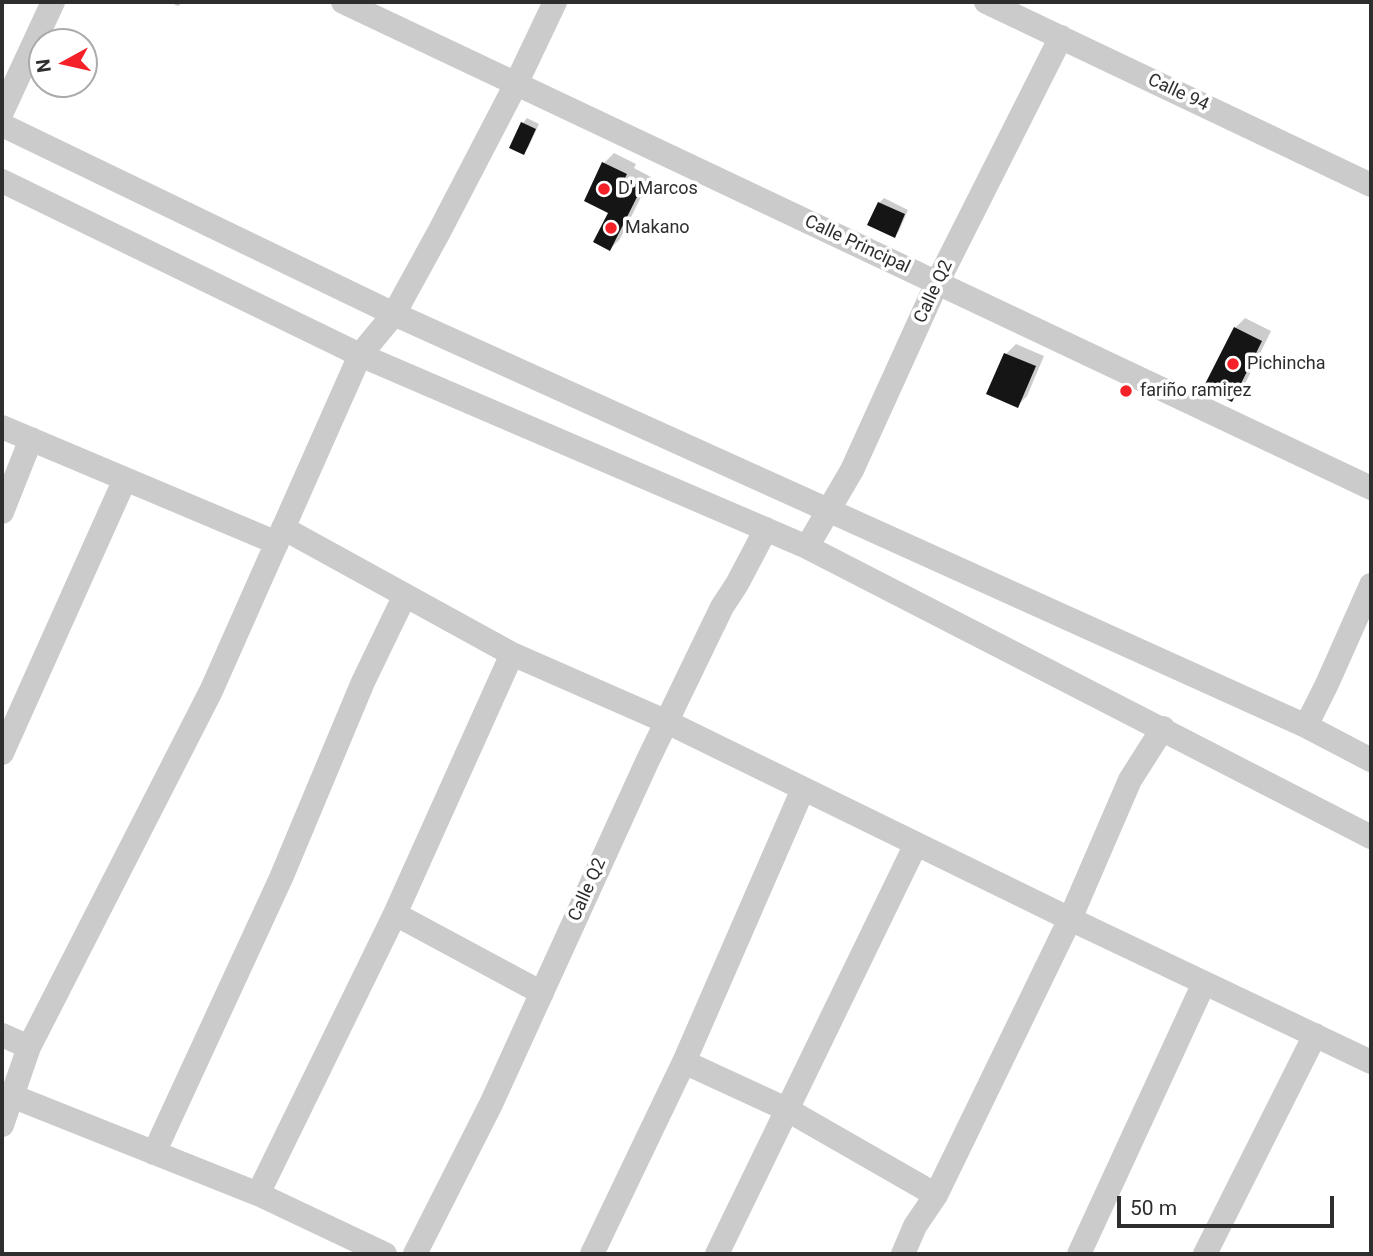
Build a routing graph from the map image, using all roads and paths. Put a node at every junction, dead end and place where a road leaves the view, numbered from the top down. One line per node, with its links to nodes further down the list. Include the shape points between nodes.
1 (53, 2): 7 (street)
2 (343, 2): 6 (street, Calle Principal)
3 (555, 2): 6 (street)
4 (985, 2): 5 (street, Calle 94)
5 (1061, 37): 10 (street, Calle 94); 11 (street, Calle Q2)
6 (516, 84): 11 (street, Calle Principal); 12 (street)
7 (2, 112)
8 (2, 125): 12 (street)
9 (2, 181): 13 (street)
10 (1371, 185)
11 (937, 283): 17 (street, Calle Principal); 18 (street, Calle Q2, via 852,470)
12 (394, 314): 13 (street); 18 (street)
13 (360, 355): 20 (street); 21 (street)
14 (2, 427): 15 (street)
15 (31, 439): 16 (street); 19 (street)
16 (125, 479): 21 (street); 29 (street)
17 (1371, 488)
18 (827, 511): 22 (street, Calle Q2); 27 (street)
19 (2, 512)
20 (766, 529): 22 (street); 26 (street, Calle Q2, via 722,607)
21 (280, 535): 24 (street); 40 (street, via 211,691)
22 (807, 547): 28 (street)
23 (1371, 584): 27 (street)
24 (405, 595): 25 (street); 46 (street)
25 (512, 654): 26 (street); 34 (street)
26 (667, 722): 31 (street); 37 (street, Calle Q2)
27 (1306, 726): 30 (street)
28 (1163, 728): 32 (street); 35 (street, via 1130,780)
29 (2, 753)
30 (1371, 760)
31 (803, 789): 33 (street); 41 (street)
32 (1371, 837)
33 (916, 844): 35 (street); 44 (street)
34 (395, 914): 37 (street); 47 (street)
35 (1070, 919): 36 (street); 48 (street)
36 (1204, 983): 39 (street); 54 (street)
37 (542, 992): 50 (street, Calle Q2)
38 (2, 1035): 40 (street)
39 (1315, 1035): 42 (street); 55 (street)
40 (29, 1047): 43 (street)
41 (684, 1062): 44 (street); 51 (street)
42 (1371, 1062)
43 (12, 1096): 45 (street); 46 (street)
44 (786, 1109): 48 (street); 52 (street)
45 (2, 1125)
46 (154, 1153): 47 (street)
47 (258, 1194): 49 (street)
48 (936, 1195): 53 (street)
49 (385, 1254)
50 (415, 1254)
51 (592, 1254)
52 (718, 1254)
53 (903, 1254)
54 (1079, 1254)
55 (1205, 1254)

